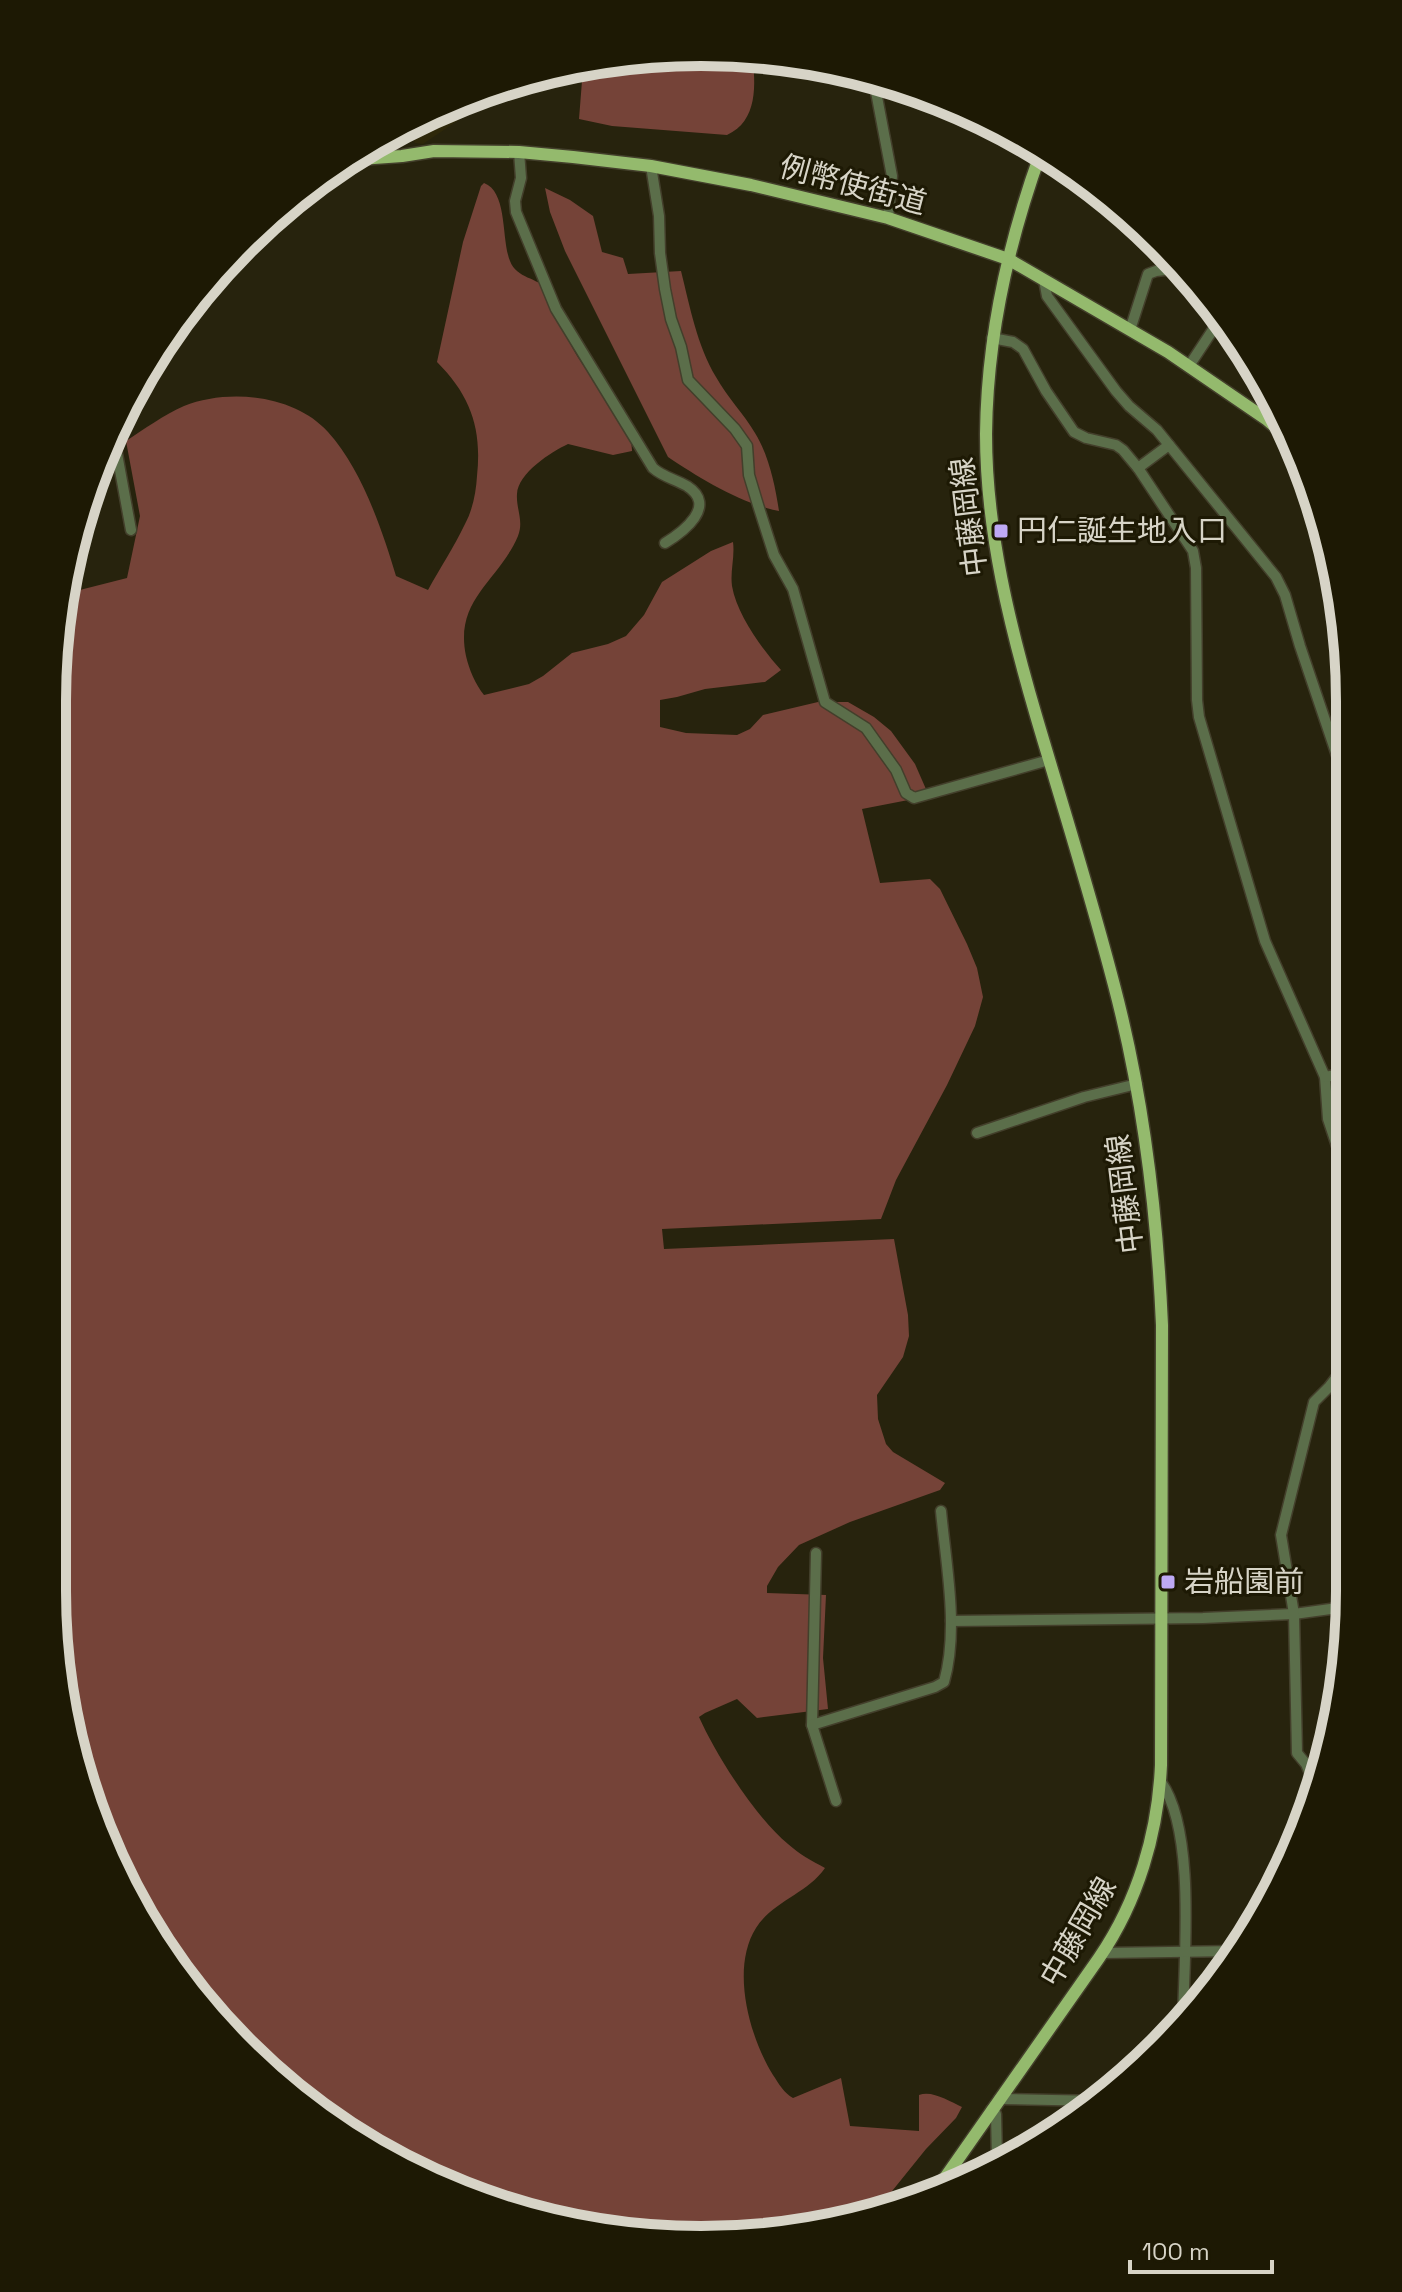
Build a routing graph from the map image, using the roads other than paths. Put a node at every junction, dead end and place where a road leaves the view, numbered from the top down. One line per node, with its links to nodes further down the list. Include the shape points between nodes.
1 (876, 91): 6 (street, via 892,176)
2 (519, 152): 3 (main road, 例幣使街道, via 434,151); 5 (main road, 例幣使街道); 19 (street, via 516,212 556,309 653,468 689,487 698,501 694,521)
3 (372, 158)
4 (1037, 163): 7 (main road, 中藤岡線)
5 (651, 166): 6 (main road, 例幣使街道); 21 (street, via 665,289 688,380 747,446 758,505 774,555 793,589 825,702 866,728 914,798)
6 (888, 218): 7 (main road, 例幣使街道)
7 (1008, 259): 9 (main road, 例幣使街道); 12 (main road, 中藤岡線)
8 (1166, 269): 11 (street, via 1148,274)
9 (1044, 280): 11 (main road, 例幣使街道); 15 (street, via 1052,304 1116,391)
10 (1214, 327): 13 (street)
11 (1130, 330): 13 (main road, 例幣使街道)
12 (992, 338): 17 (street, via 1023,349 1074,432 1116,445); 21 (main road, 中藤岡線, via 986,437 994,534)
13 (1189, 366): 14 (main road, 例幣使街道)
14 (1273, 425)
15 (1169, 445): 17 (street); 20 (street, via 1276,577)
16 (117, 452): 18 (street)
17 (1138, 468): 23 (street, via 1193,551 1199,717 1265,941)
18 (131, 530)
19 (665, 543)
20 (1336, 752)
21 (1049, 760): 24 (main road, 中藤岡線, via 1112,976)
22 (1336, 1075): 23 (street)
23 (1325, 1077): 26 (street)
24 (1137, 1084): 25 (street); 32 (main road, 中藤岡線, via 1161,1294)
25 (977, 1133)
26 (1336, 1143)
27 (1336, 1378): 31 (street, via 1314,1402 1281,1535)
28 (941, 1511): 33 (street)
29 (816, 1553): 34 (street)
30 (1336, 1608): 31 (street)
31 (1294, 1614): 32 (street); 35 (street, via 1297,1753)
32 (1163, 1619): 33 (street); 36 (main road, 中藤岡線)
33 (951, 1621): 34 (street, via 944,1682)
34 (812, 1725): 37 (street)
35 (1309, 1771)
36 (1161, 1782): 39 (street, via 1172,1804 1183,1858); 40 (main road, 中藤岡線, via 1137,1883)
37 (836, 1801)
38 (1224, 1951): 39 (street)
39 (1184, 1952): 40 (street); 41 (street)
40 (1103, 1953): 43 (main road, 中藤岡線)
41 (1183, 2004)
42 (1079, 2102): 43 (street)
43 (995, 2104): 44 (street); 45 (main road, 中藤岡線)
44 (997, 2153)
45 (945, 2178)

